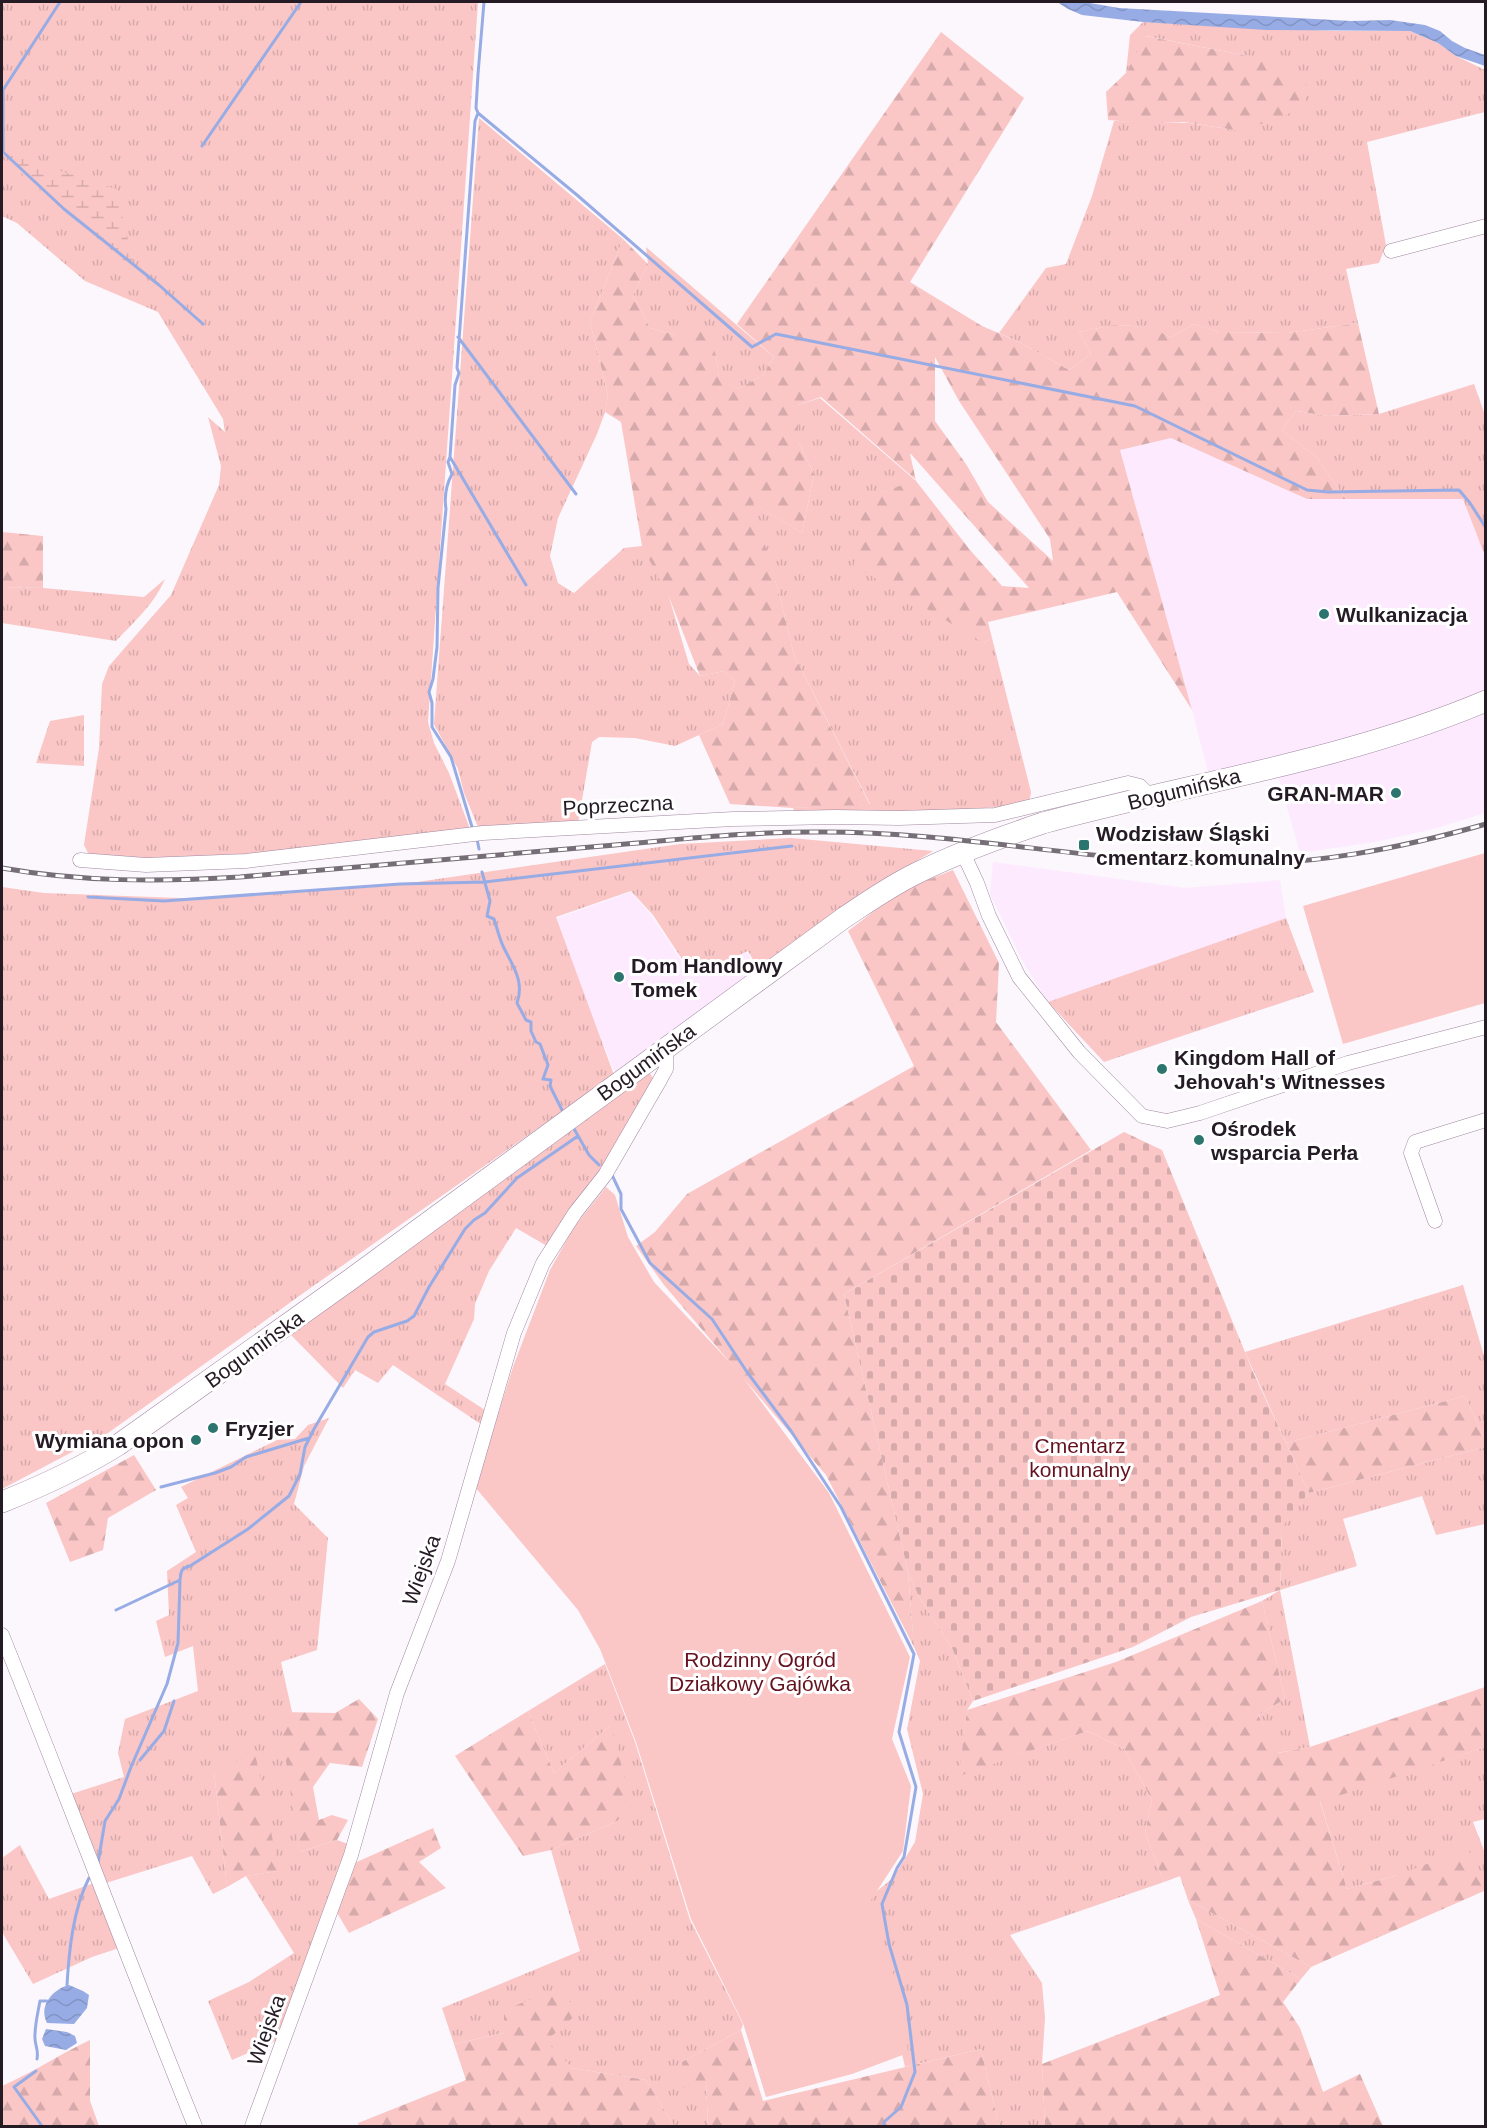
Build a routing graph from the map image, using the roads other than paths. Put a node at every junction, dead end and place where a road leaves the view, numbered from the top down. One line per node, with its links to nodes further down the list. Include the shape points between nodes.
1 (1485, 226): 2 (street)
2 (1391, 251)
3 (1485, 701): 4 (main road, Bogumińska, via 1361,745)
4 (1151, 797): 5 (main road, Bogumińska, via 1043,823); 6 (street, Poprzeczna, via 1140,786 1128,783 995,815 733,819 483,833 246,861 146,865)
5 (963, 853): 7 (street, via 1019,977 1080,1052 1142,1116 1167,1121 1200,1113 1348,1063); 8 (main road, Bogumińska, via 882,892)
6 (80, 860)
7 (1485, 1027)
8 (666, 1048): 11 (main road, Bogumińska, via 128,1438 93,1460); 14 (street, Wiejska, via 663,1075 605,1175 543,1263 514,1333 448,1561 397,1693 351,1855)
9 (1485, 1120): 10 (street, via 1415,1142 1411,1153)
10 (1436, 1221)
11 (2, 1502)
12 (2, 1635): 13 (street)
13 (195, 2127)
14 (252, 2127)

